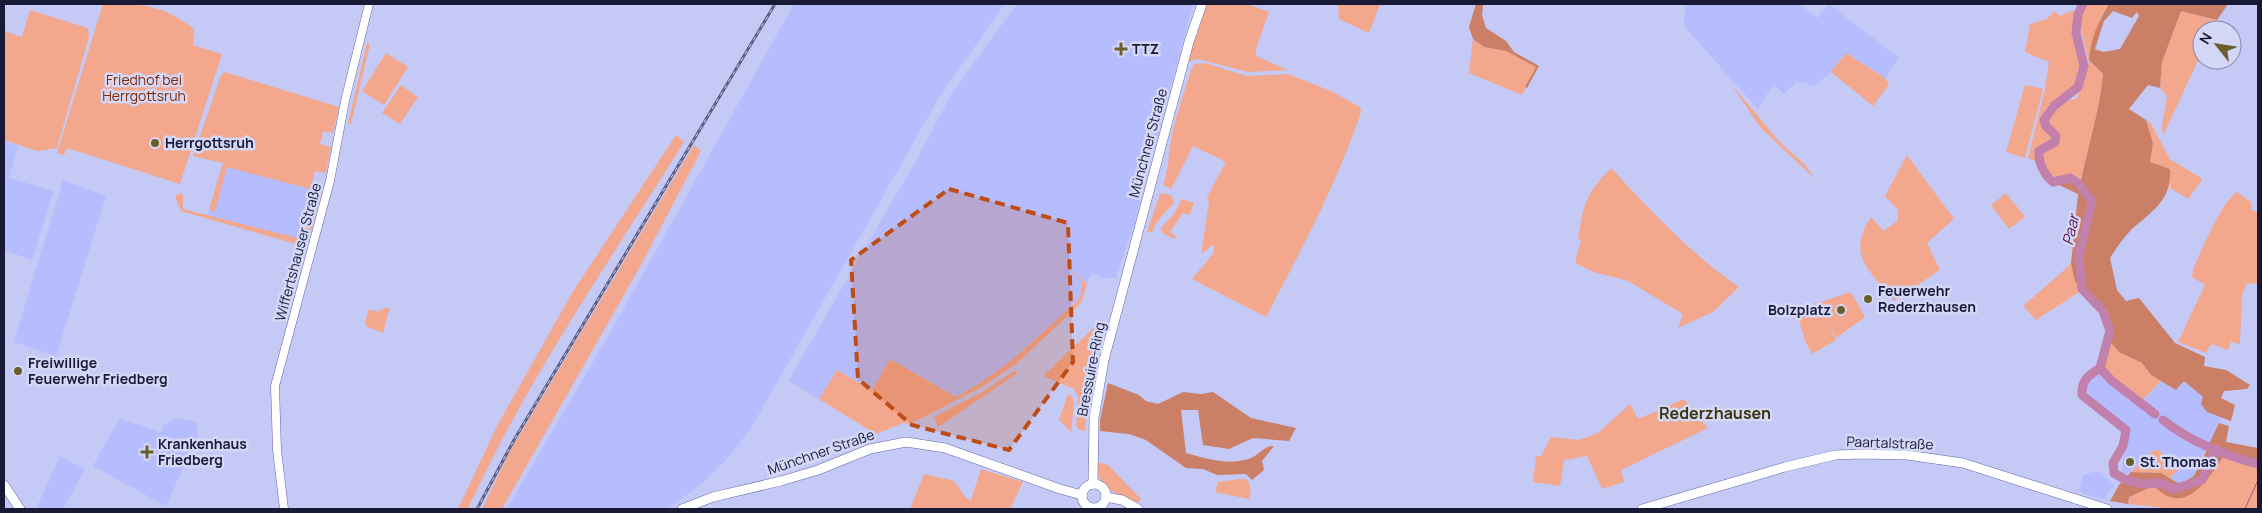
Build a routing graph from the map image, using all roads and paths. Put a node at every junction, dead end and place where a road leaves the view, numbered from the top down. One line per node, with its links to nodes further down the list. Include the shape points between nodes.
1 (369, 4): 9 (street, Wiffertshauser Straße, via 326,198 275,386 277,450)
2 (1202, 4): 3 (main road, Münchner Straße)
3 (1122, 290): 4 (main road, Bressuire-Ring, via 1098,387)
4 (1093, 484): 6 (main road, via 1085,488); 7 (main road, via 1102,487)
5 (4, 485): 8 (main road)
6 (1082, 495): 10 (main road, Münchner Straße, via 945,448 906,442 870,448 818,470 713,497); 11 (main road, via 1087,505)
7 (1106, 497): 11 (main road); 12 (main road, via 1122,500)
8 (20, 509)
9 (284, 509)
10 (682, 509)
11 (1096, 509)
12 (1138, 509)
13 (1642, 509): 14 (main road, Paartalstraße, via 1785,467 1835,455 1862,454 1907,455 1963,463)
14 (2106, 509)

